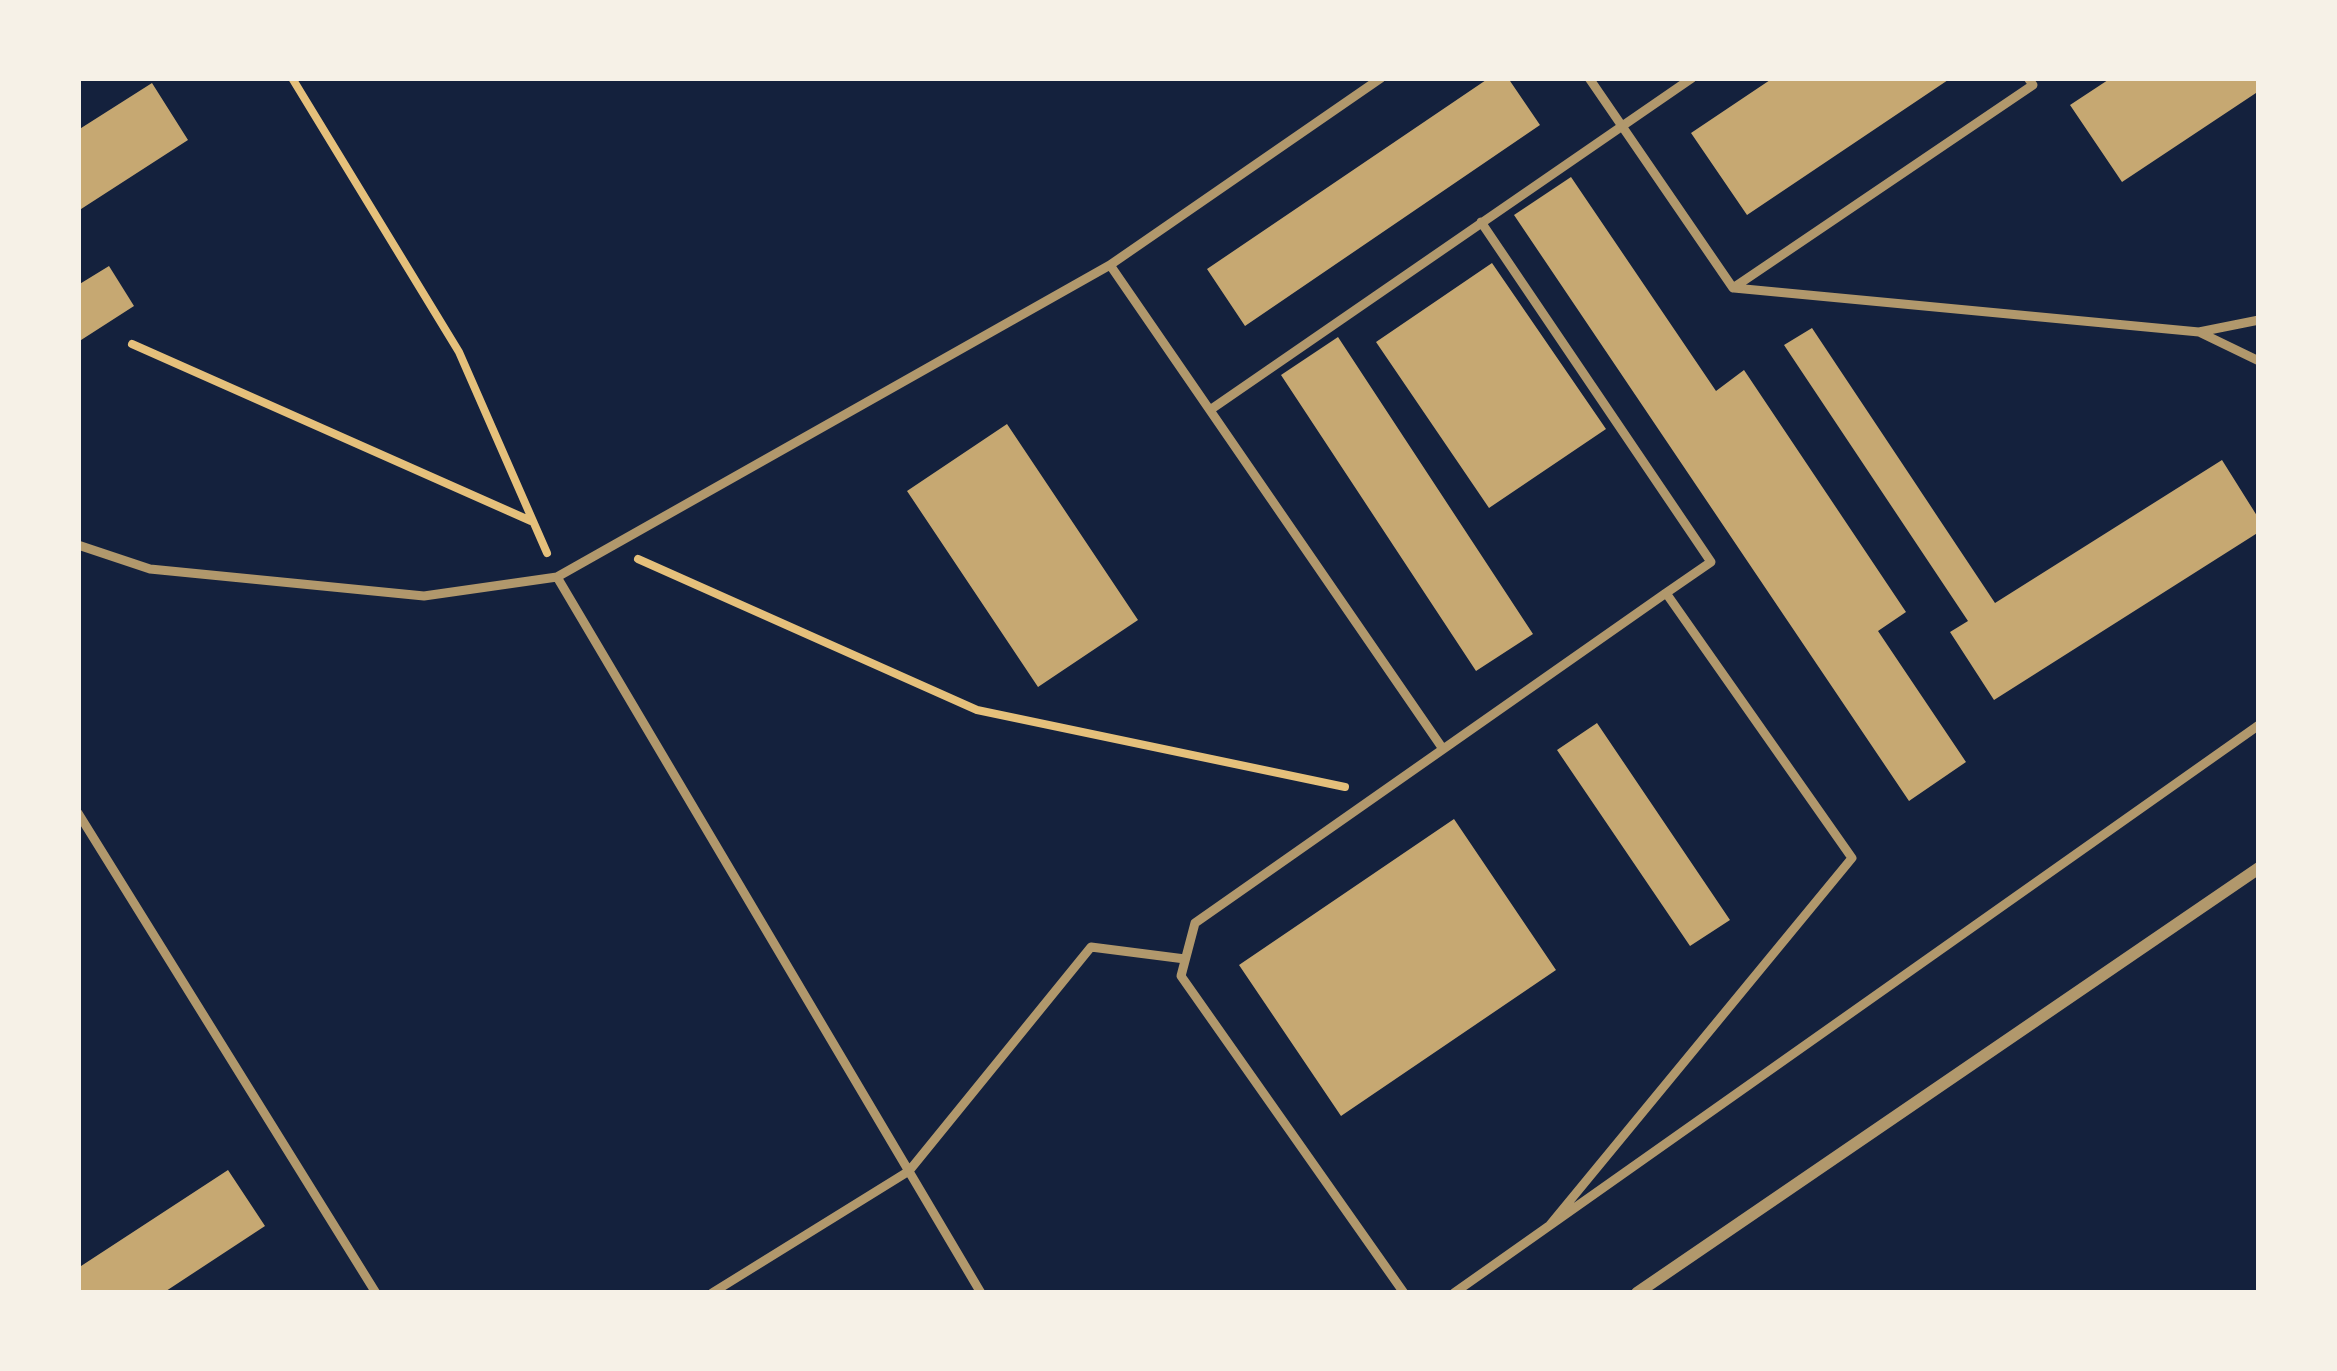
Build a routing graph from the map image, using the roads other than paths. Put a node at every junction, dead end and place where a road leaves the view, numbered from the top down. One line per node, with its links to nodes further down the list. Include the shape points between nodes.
1 (1381, 78): 7 (lane)
2 (1589, 78): 5 (lane)
3 (1692, 78): 5 (lane)
4 (2028, 78): 8 (lane, via 2032,85)
5 (1622, 126): 6 (lane); 8 (lane)
6 (1481, 222): 14 (lane); 17 (lane, via 1712,562)
7 (1110, 265): 14 (lane); 16 (lane)
8 (1733, 288): 10 (lane)
9 (2259, 320): 10 (lane)
10 (2200, 332): 12 (lane)
11 (2259, 345): 12 (lane)
12 (2242, 349): 13 (lane)
13 (2259, 361)
14 (1210, 410): 19 (lane)
15 (78, 545): 16 (lane, via 150,569 424,596)
16 (557, 577): 23 (lane)
17 (1666, 593): 19 (lane); 24 (lane, via 1852,858)
18 (2259, 725): 24 (lane)
19 (1443, 749): 22 (lane, via 1195,923)
20 (78, 812): 25 (lane)
21 (2259, 868): 30 (street)
22 (1185, 959): 23 (lane, via 1091,947); 28 (lane, via 1180,976)
23 (909, 1172): 26 (lane); 27 (lane)
24 (1549, 1226): 29 (lane)
25 (376, 1293)
26 (712, 1293)
27 (981, 1293)
28 (1403, 1293)
29 (1454, 1293)
30 (1636, 1293)

